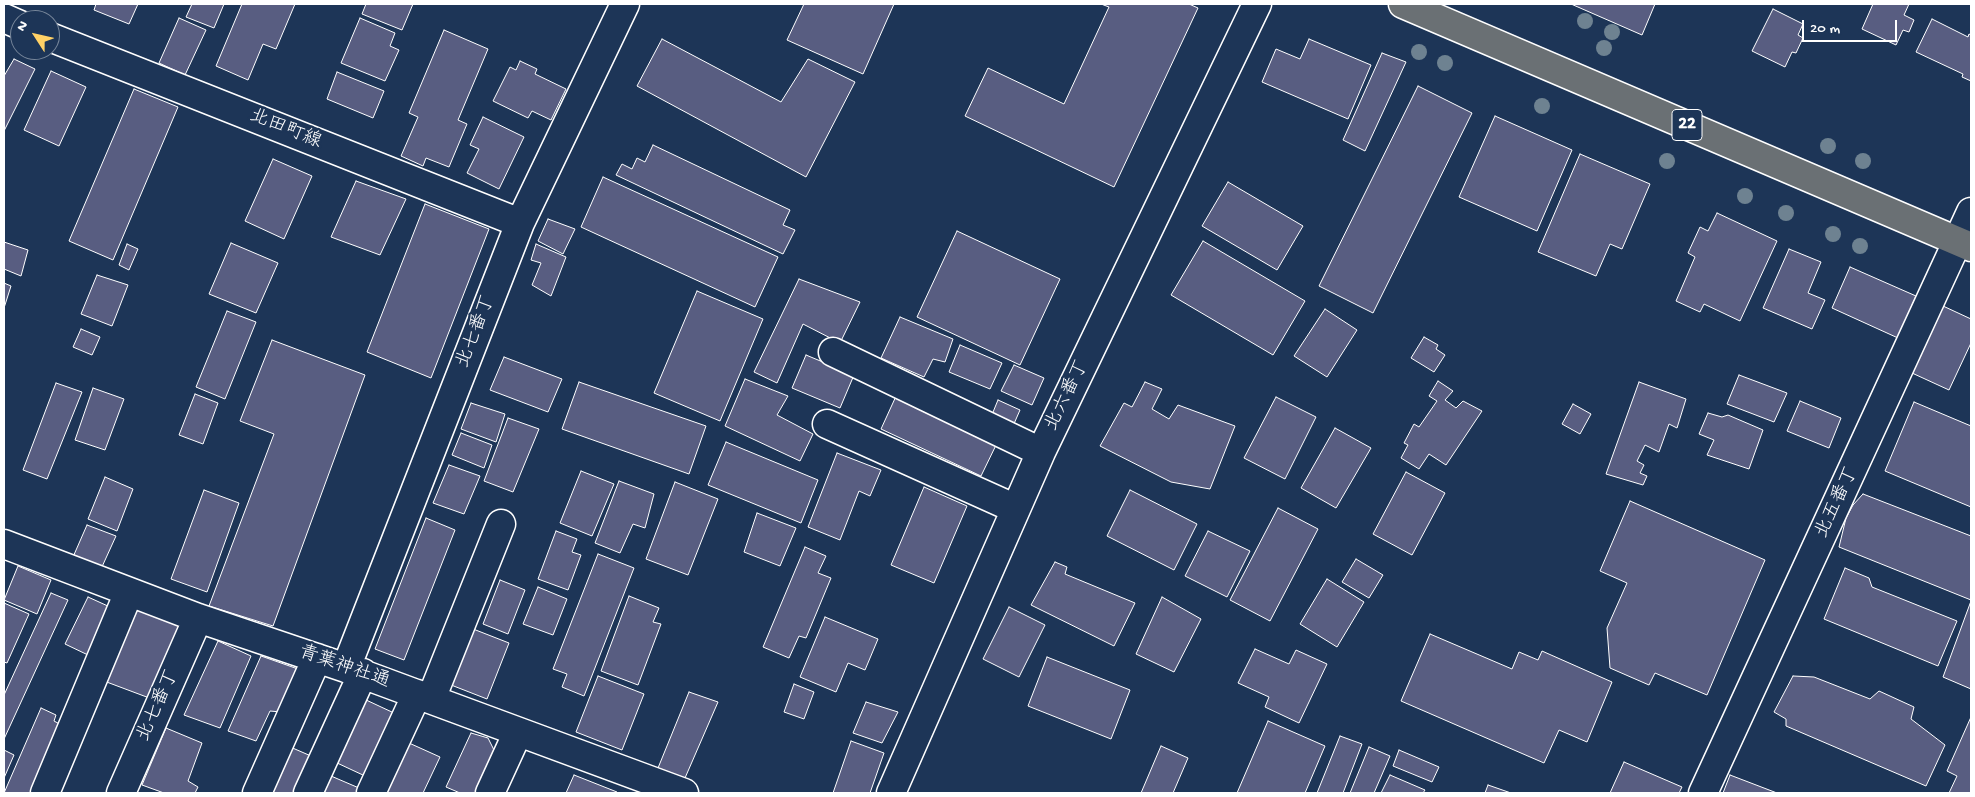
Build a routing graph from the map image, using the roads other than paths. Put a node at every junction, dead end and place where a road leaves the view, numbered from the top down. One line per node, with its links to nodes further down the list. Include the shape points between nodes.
1 (625, 4): 6 (street, 北七番丁)
2 (1257, 4): 10 (street, 北六番丁)
3 (1403, 4): 7 (main road, 22)
4 (60, 41): 6 (street, 北田町線)
5 (1971, 212): 7 (street, 北五番丁)
6 (520, 223): 17 (street, 北七番丁)
7 (1965, 244): 28 (street, 北五番丁)
8 (833, 352): 10 (street)
9 (827, 424): 11 (street)
10 (1040, 452): 11 (street, 北六番丁)
11 (1016, 509): 27 (street, 北六番丁)
12 (501, 524): 18 (street)
13 (4, 544): 14 (street, 青葉神社通)
14 (129, 592): 15 (street, 青葉神社通); 20 (street)
15 (198, 618): 16 (street, 青葉神社通); 21 (street, 北七番丁)
16 (317, 658): 17 (street, 青葉神社通); 22 (street)
17 (355, 670): 18 (street, 青葉神社通); 23 (street, 北七番丁)
18 (424, 696): 19 (street, 青葉神社通); 24 (street)
19 (518, 732): 25 (street); 26 (street, 青葉神社通)
20 (45, 793)
21 (121, 793)
22 (257, 793)
23 (308, 793)
24 (371, 793)
25 (490, 793)
26 (684, 793)
27 (891, 793)
28 (1703, 793)

